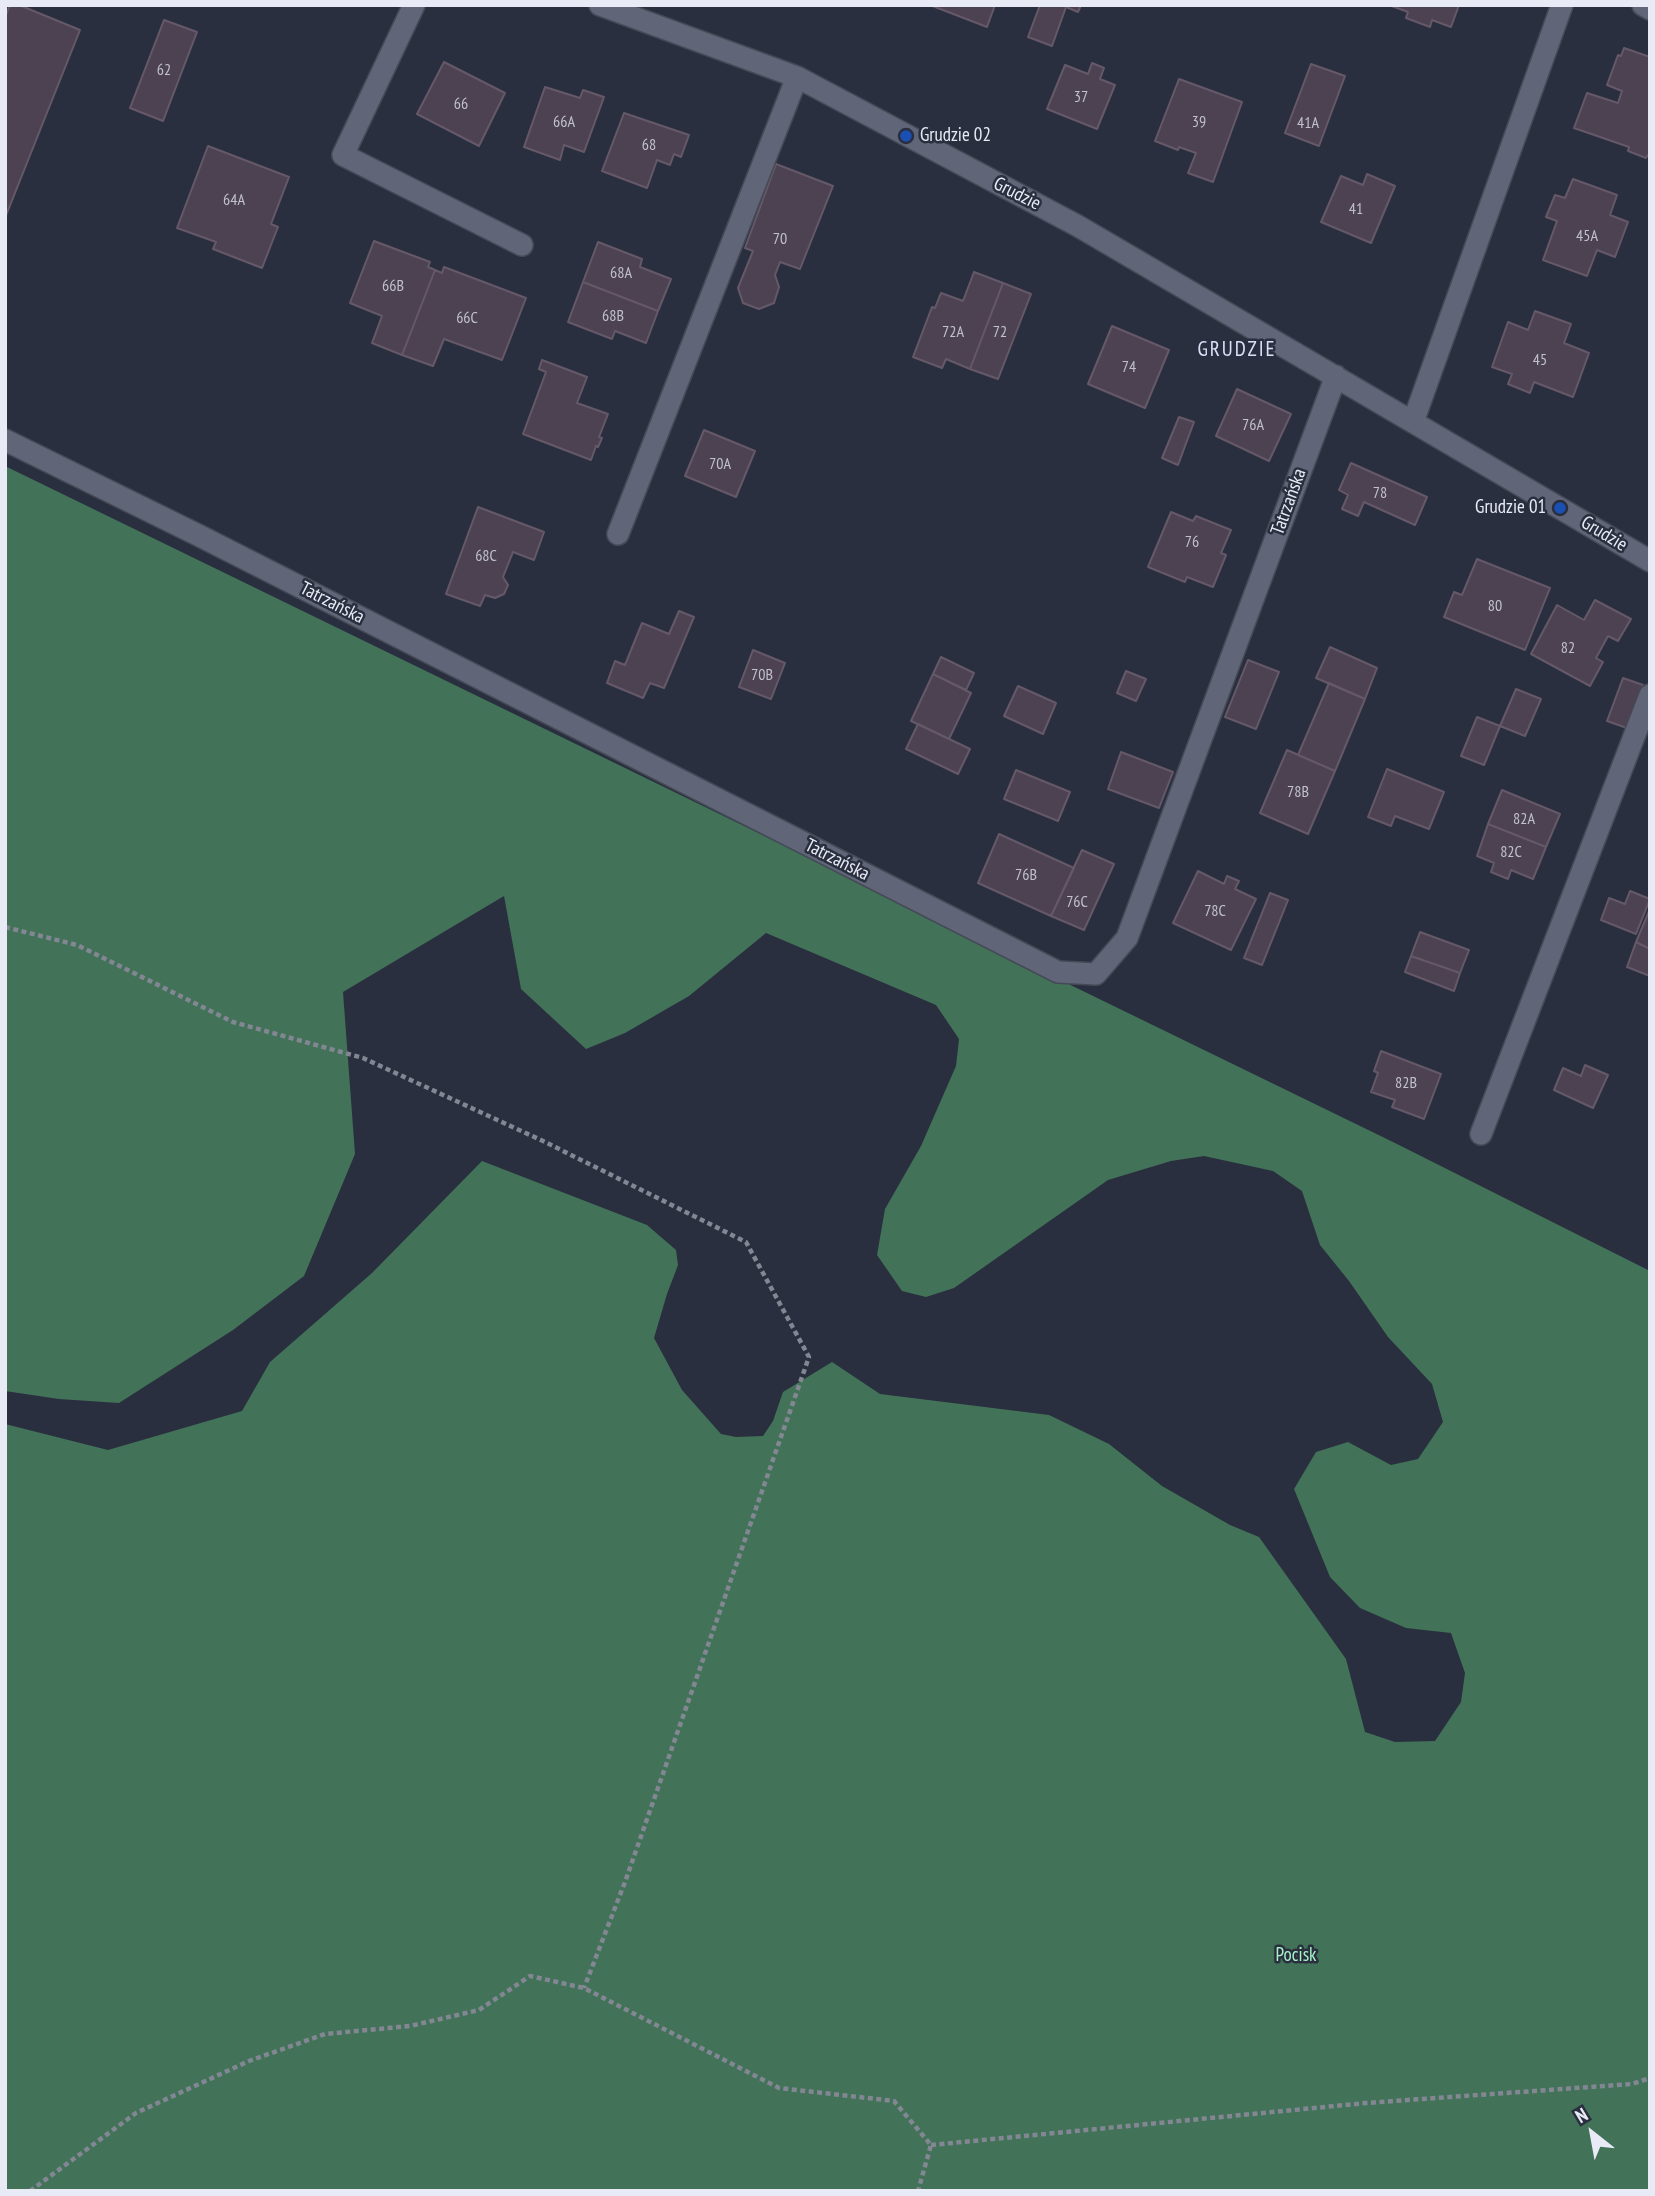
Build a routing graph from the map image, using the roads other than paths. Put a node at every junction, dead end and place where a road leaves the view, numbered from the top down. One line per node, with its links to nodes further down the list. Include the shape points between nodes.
1 (414, 5): 7 (street, via 343,155)
2 (600, 5): 6 (street, Grudzie)
3 (1562, 5): 9 (street)
4 (1643, 5): 5 (street)
5 (1650, 9)
6 (797, 77): 8 (street, Grudzie, via 1078,226); 11 (street)
7 (522, 245)
8 (1336, 376): 9 (street, Grudzie); 10 (street, Tatrzańska, via 1126,938 1096,974 1058,972)
9 (1413, 422): 12 (street, Grudzie)
10 (5, 440)
11 (618, 534)
12 (1650, 561)
13 (1650, 695): 14 (street)
14 (1481, 1134)

